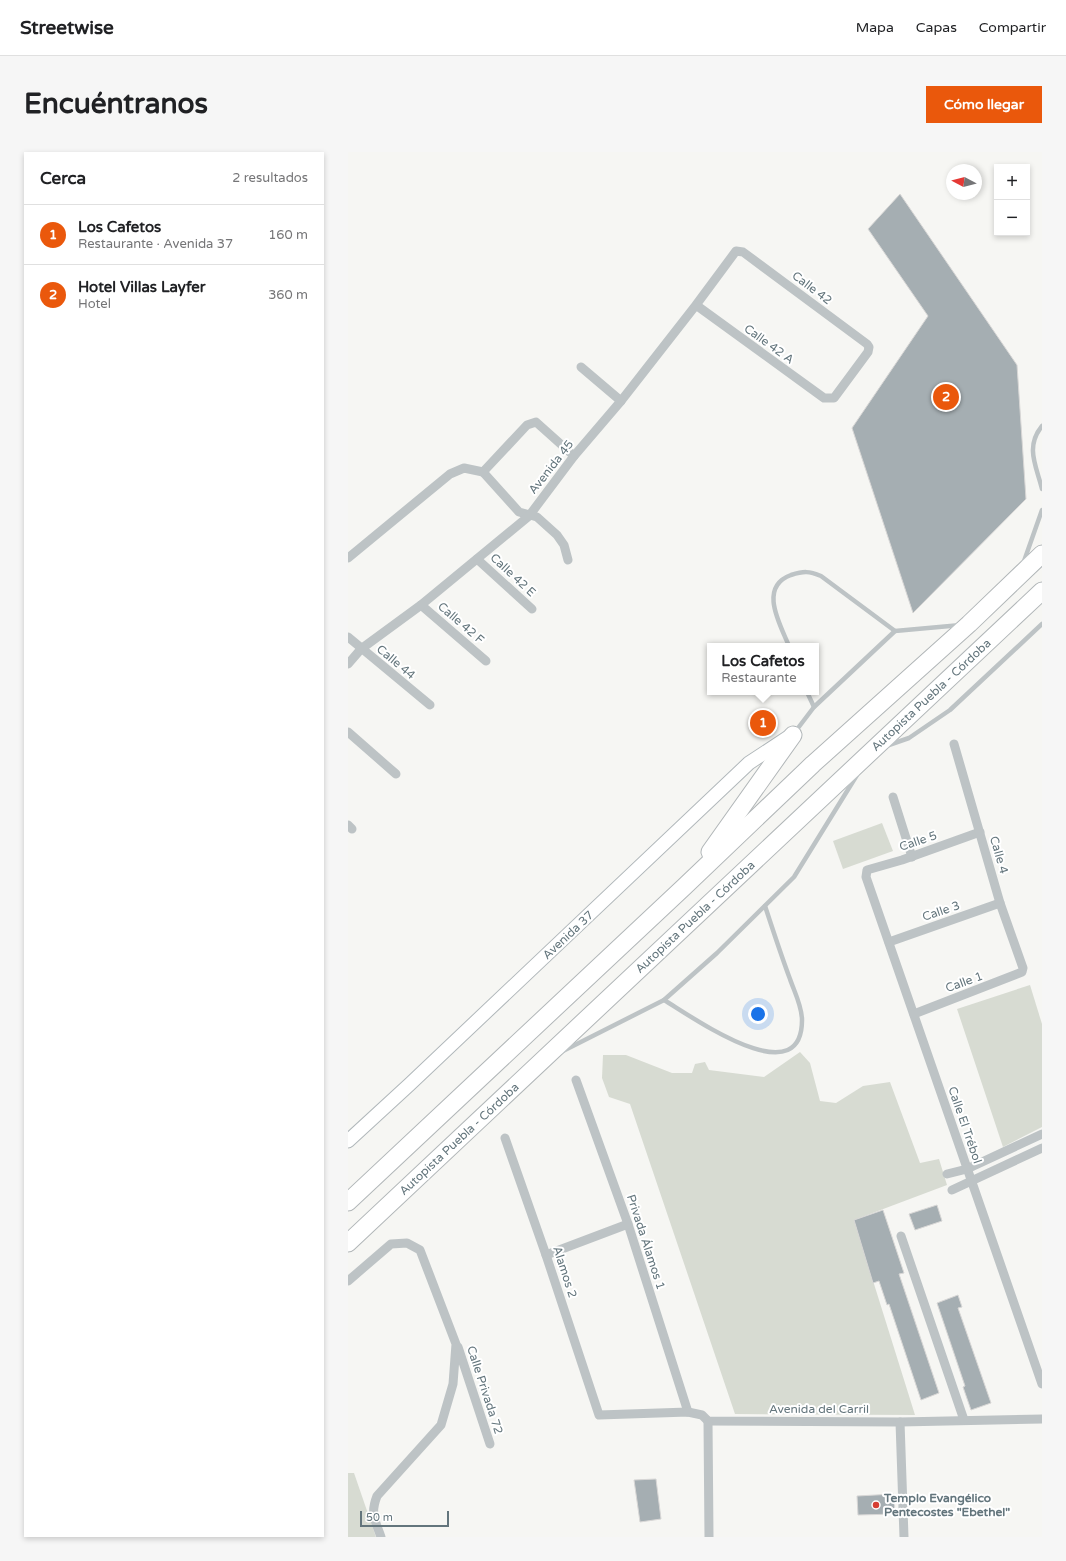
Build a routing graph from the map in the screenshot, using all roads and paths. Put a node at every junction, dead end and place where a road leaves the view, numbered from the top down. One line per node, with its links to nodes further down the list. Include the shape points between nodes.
1 (739, 250): 2 (street, Avenida 45); 4 (street, Calle 42, via 869,347 868,352 834,398)
2 (696, 305): 4 (street, Calle 42 A, via 824,398); 5 (street, Avenida 45)
3 (581, 367): 5 (street)
4 (829, 398)
5 (621, 401): 7 (street, Avenida 45)
6 (1042, 426): 9 (lane, via 1034,436 1032,452)
7 (574, 456): 8 (street, via 536,422 531,422); 11 (street, Avenida 45)
8 (483, 472): 11 (street, via 519,512); 13 (street, via 464,468 450,474)
9 (1042, 489)
10 (1042, 510): 16 (lane)
11 (529, 516): 14 (street, Avenida 45); 15 (street, via 537,517 558,535)
12 (1042, 554): 16 (highway)
13 (348, 558)
14 (477, 559): 18 (street, Avenida 45); 19 (street, Calle 42 E)
15 (568, 560)
16 (1019, 575): 20 (highway)
17 (1042, 591): 34 (highway, Autopista Puebla - Córdoba)
18 (420, 605): 25 (street, Avenida 45); 26 (street, Calle 42 F)
19 (532, 609)
20 (969, 624): 22 (lane); 40 (highway, via 813,764)
21 (1042, 624): 34 (lane, via 950,710 909,738)
22 (895, 631): 24 (lane, via 821,576 810,571 786,577 776,586 773,598 775,613); 30 (lane)
23 (348, 637): 25 (street, Calle 44)
24 (787, 643)
25 (361, 648): 27 (street, Avenida 45); 29 (street, Calle 44)
26 (486, 661)
27 (348, 664)
28 (808, 695): 30 (lane)
29 (430, 705)
30 (814, 707): 32 (lane)
31 (348, 732): 35 (street)
32 (793, 735): 40 (highway); 51 (street, Avenida 37, via 750,763)
33 (954, 744): 37 (street, Calle 4)
34 (871, 752): 42 (lane, via 794,877); 47 (highway, Autopista Puebla - Córdoba)
35 (396, 774)
36 (892, 797): 38 (street)
37 (980, 832): 38 (street, Calle 5); 41 (street, Calle 4)
38 (912, 857): 39 (street, Calle 5, via 867,870)
39 (866, 873): 43 (street, Calle El Trébol)
40 (684, 887): 57 (highway)
41 (1000, 903): 43 (street, Calle 3); 44 (street, Calle 4, via 1023,968)
42 (764, 906): 45 (lane); 45 (lane, via 802,1019 800,1035 795,1044 786,1050 768,1052 746,1047)
43 (889, 942): 46 (street, Calle El Trébol)
44 (1022, 972): 46 (street, Calle 1)
45 (664, 1000): 47 (lane)
46 (914, 1014): 53 (street, Calle El Trébol)
47 (540, 1063): 60 (highway, Autopista Puebla - Córdoba)
48 (576, 1080): 58 (street, Privada Álamos 1)
49 (1042, 1134): 53 (street)
50 (505, 1138): 61 (street, Alamos 2)
51 (348, 1141)
52 (1042, 1148): 55 (street)
53 (967, 1168): 54 (street); 55 (street, Calle El Trébol)
54 (947, 1174)
55 (971, 1180): 56 (street); 64 (street, Calle El Trébol)
56 (952, 1190)
57 (348, 1202)
58 (628, 1224): 61 (street); 65 (street, Privada Álamos 1)
59 (901, 1236): 68 (street)
60 (348, 1243)
61 (546, 1255): 66 (street, Alamos 2)
62 (348, 1281): 63 (street, Calle Privada 72, via 391,1244 407,1243 420,1250)
63 (456, 1344): 71 (street, Calle Privada 72); 72 (street, via 453,1384 441,1425 377,1496 372,1515)
64 (1042, 1384)
65 (688, 1412): 66 (street, Avenida del Carril); 69 (street, Avenida del Carril, via 702,1415)
66 (599, 1415)
67 (1042, 1419): 68 (street, Avenida del Carril)
68 (964, 1420): 70 (street, Avenida del Carril)
69 (708, 1421): 70 (street, Avenida del Carril); 73 (street)
70 (900, 1422): 74 (street)
71 (490, 1444)
72 (381, 1537)
73 (708, 1537)
74 (904, 1537)

